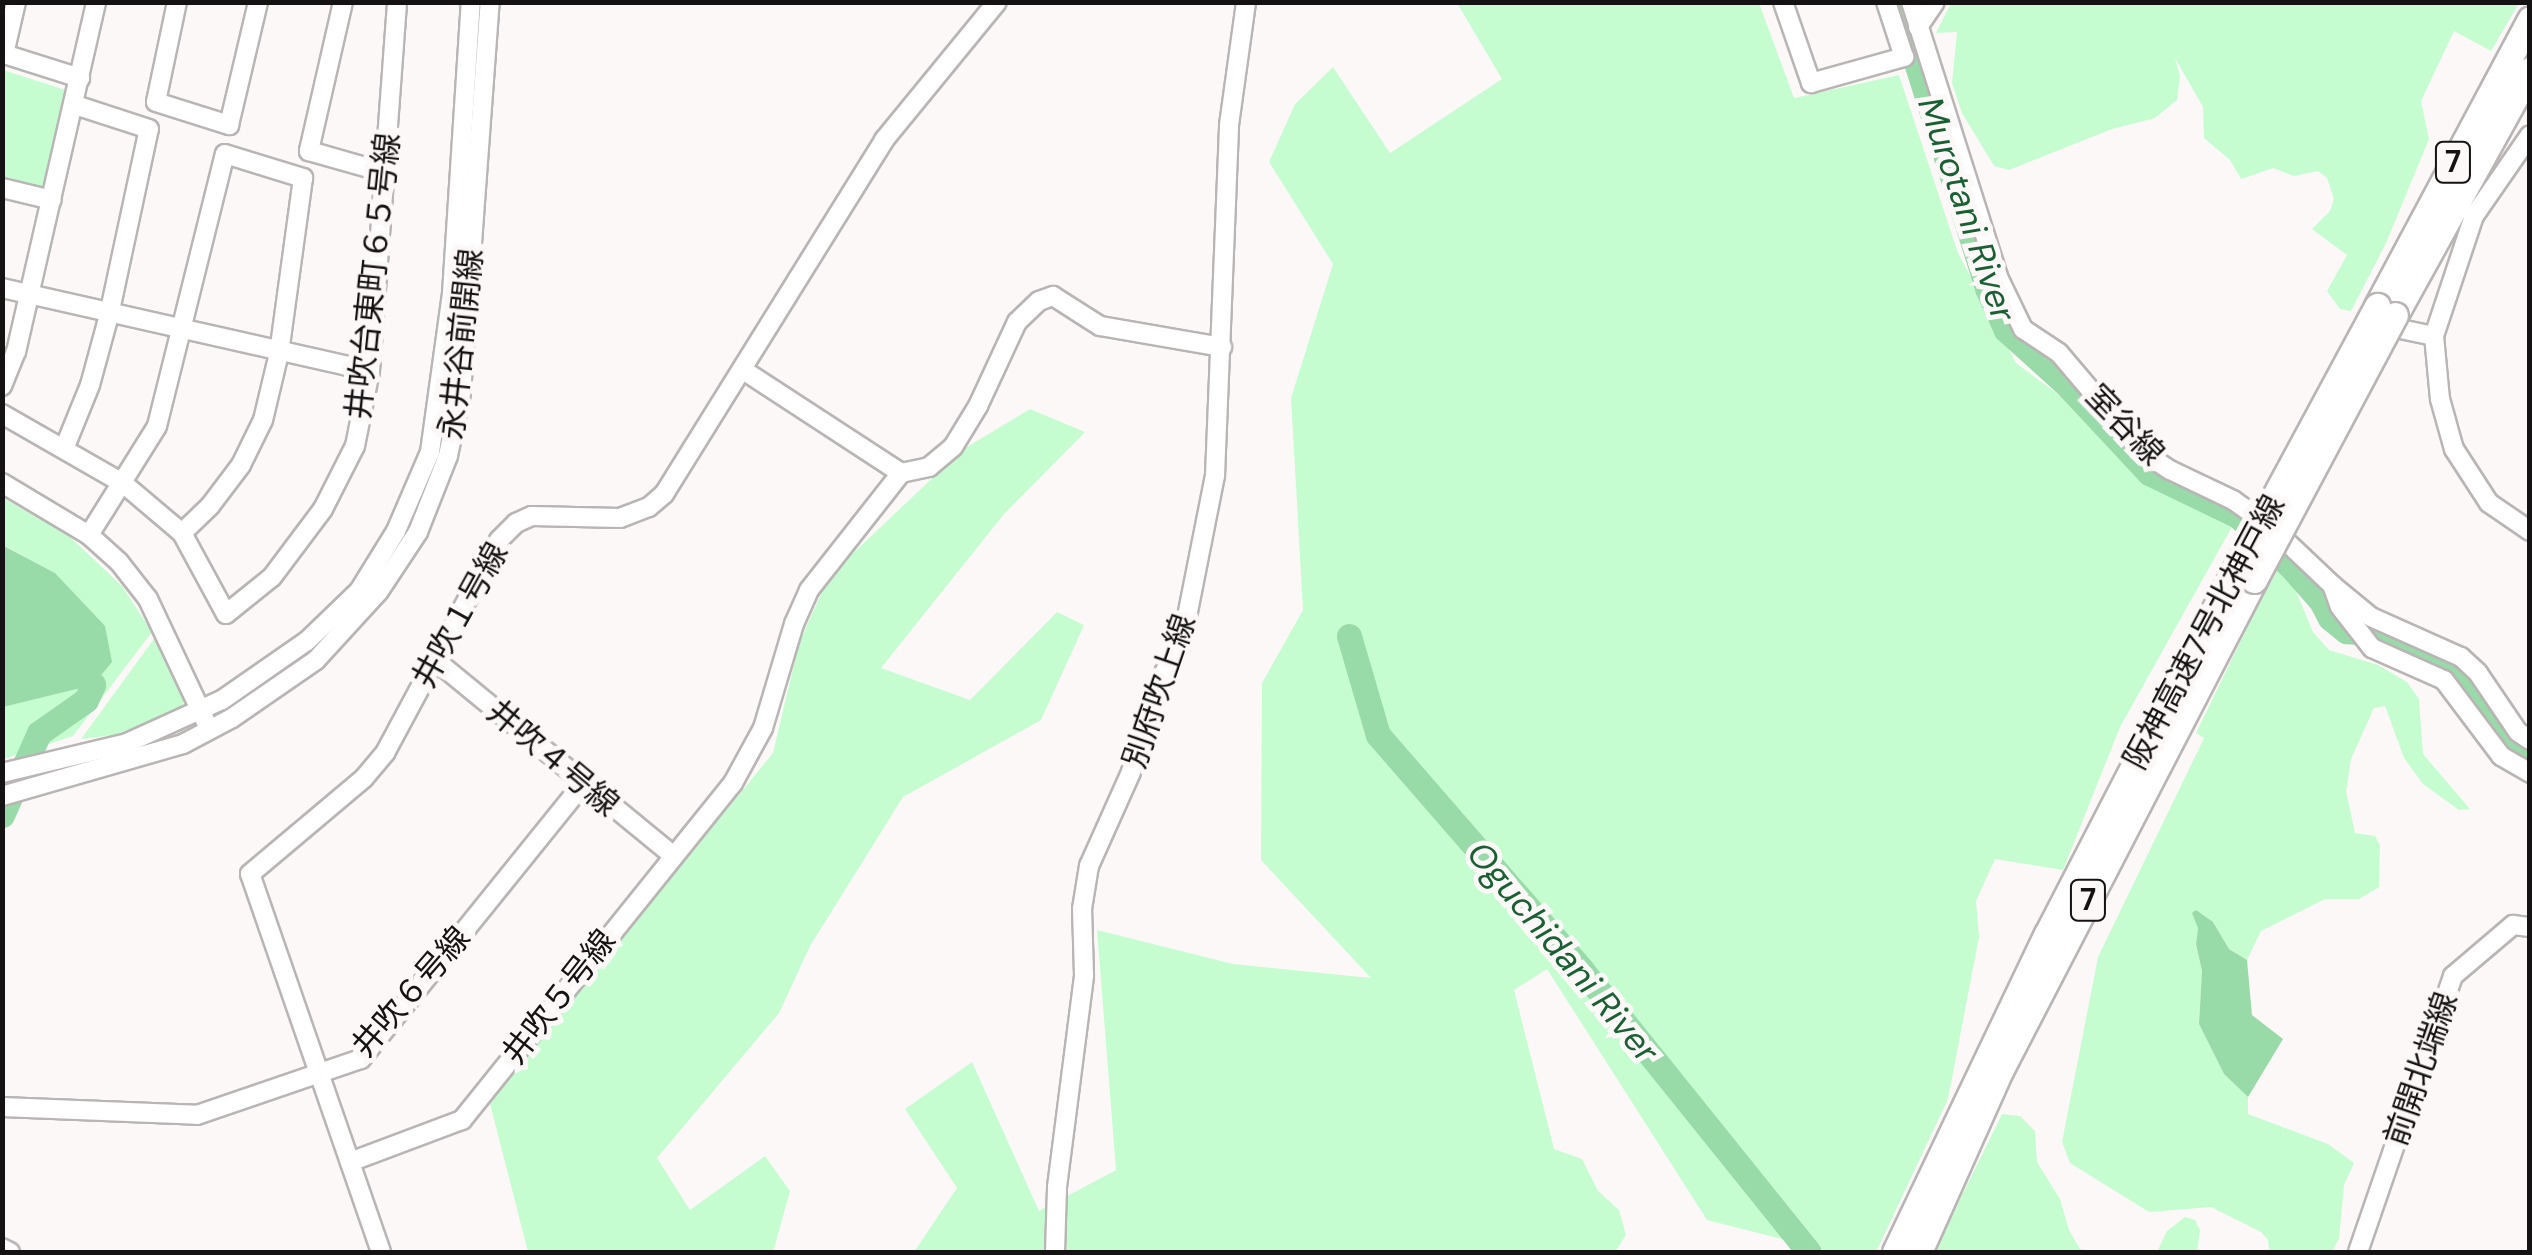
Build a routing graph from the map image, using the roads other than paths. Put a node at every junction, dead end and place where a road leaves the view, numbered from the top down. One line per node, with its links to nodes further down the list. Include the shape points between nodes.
1 (16, 2): 18 (street, via 4,54)
2 (96, 2): 18 (street)
3 (178, 2): 4 (street, via 156,102 229,125)
4 (258, 2)
5 (343, 2): 21 (street, via 309,151)
6 (397, 2): 21 (street, 井吹台東町６５号線)
7 (470, 2): 46 (street, 永井谷前開線, via 452,293 430,452 396,532 360,591 307,641)
8 (490, 2): 47 (street, 永井谷前開線, via 461,393 448,456 418,532 379,591 316,660)
9 (997, 2): 32 (street, 井吹１号線, via 884,140)
10 (1246, 2): 30 (street, 別府吹上線, via 1229,126)
11 (1782, 2): 12 (street, via 1810,83 1904,57)
12 (1886, 2)
13 (1911, 2): 16 (street, 室谷線)
14 (1935, 2): 16 (street)
15 (2530, 19): 26 (highway, 阪神高速7号北神戸線 / 7)
16 (1918, 27): 40 (street, 室谷線, via 1998,277 2023,329 2059,353 2143,452)
17 (2530, 70): 26 (highway, 阪神高速7号北神戸線 / 7)
18 (80, 78): 19 (street)
19 (75, 104): 23 (street); 27 (street, via 148,129)
20 (2530, 135): 29 (street, via 2474,216)
21 (386, 174): 33 (street, 井吹台東町６５号線)
22 (2, 188): 23 (street)
23 (52, 200): 25 (street)
24 (2, 288): 25 (street)
25 (30, 294): 27 (street); 34 (street)
26 (2386, 311): 58 (highway, 阪神高速7号北神戸線 / 7, bridge, via 2046,934)
27 (109, 315): 28 (street); 36 (street)
28 (183, 330): 31 (street); 31 (street, via 225,154 303,178); 39 (street, via 157,426)
29 (2434, 336): 40 (street, via 2377,325); 41 (street, via 2440,399 2454,448 2479,492)
30 (1222, 347): 37 (street, via 1100,326 1054,296 1017,322 953,446 929,467); 62 (street, 別府吹上線, via 1215,476 1182,642 1152,692 1132,772 1089,866)
31 (279, 352): 33 (street); 42 (street, via 263,420 241,465)
32 (743, 370): 37 (street); 45 (street, 井吹１号線, via 664,494 649,507 620,518 532,516 516,522 499,540)
33 (370, 371): 42 (street, 井吹台東町６５号線, via 355,446 323,509 272,577 226,614)
34 (2, 386)
35 (2, 414): 36 (street, 井吹台東町６５号線)
36 (64, 449): 39 (street, 井吹台東町６５号線)
37 (901, 473): 53 (street, 井吹５号線, via 809,590 763,728 733,783)
38 (2, 483): 43 (street)
39 (124, 484): 42 (street, 井吹台東町６５号線); 43 (street)
40 (2272, 528): 44 (street, 室谷線)
41 (2530, 531)
42 (182, 532)
43 (89, 535): 46 (street, via 148,600)
44 (2332, 585): 48 (street, via 2371,616 2461,657); 49 (street, 室谷線, via 2340,607 2372,648 2444,680 2501,756)
45 (435, 660): 51 (street, 井吹４号線); 55 (street, 井吹１号線, via 385,753 364,778 250,874)
46 (201, 711): 47 (street); 50 (street, 永井谷前開線, via 127,743)
47 (210, 732): 52 (street, 永井谷前開線)
48 (2530, 740)
49 (2530, 773)
50 (2, 774)
51 (583, 784): 53 (street, 井吹４号線); 55 (street, 井吹６号線, via 361,1059)
52 (2, 796)
53 (672, 855): 57 (street, 井吹５号線, via 462,1120)
54 (2530, 927): 65 (street, 前開北端線, via 2513,926 2453,976)
55 (319, 1074): 56 (street, 井吹６号線, via 197,1115); 57 (street, 井吹１号線)
56 (2, 1107)
57 (350, 1162): 61 (street, 井吹１号線)
58 (1923, 1218): 63 (highway, 阪神高速7号北神戸線 / 7); 64 (highway, 阪神高速7号北神戸線 / 7)
59 (2, 1248): 60 (street)
60 (10, 1252)
61 (381, 1252)
62 (1055, 1252)
63 (1895, 1252)
64 (1919, 1252)
65 (2358, 1252)

